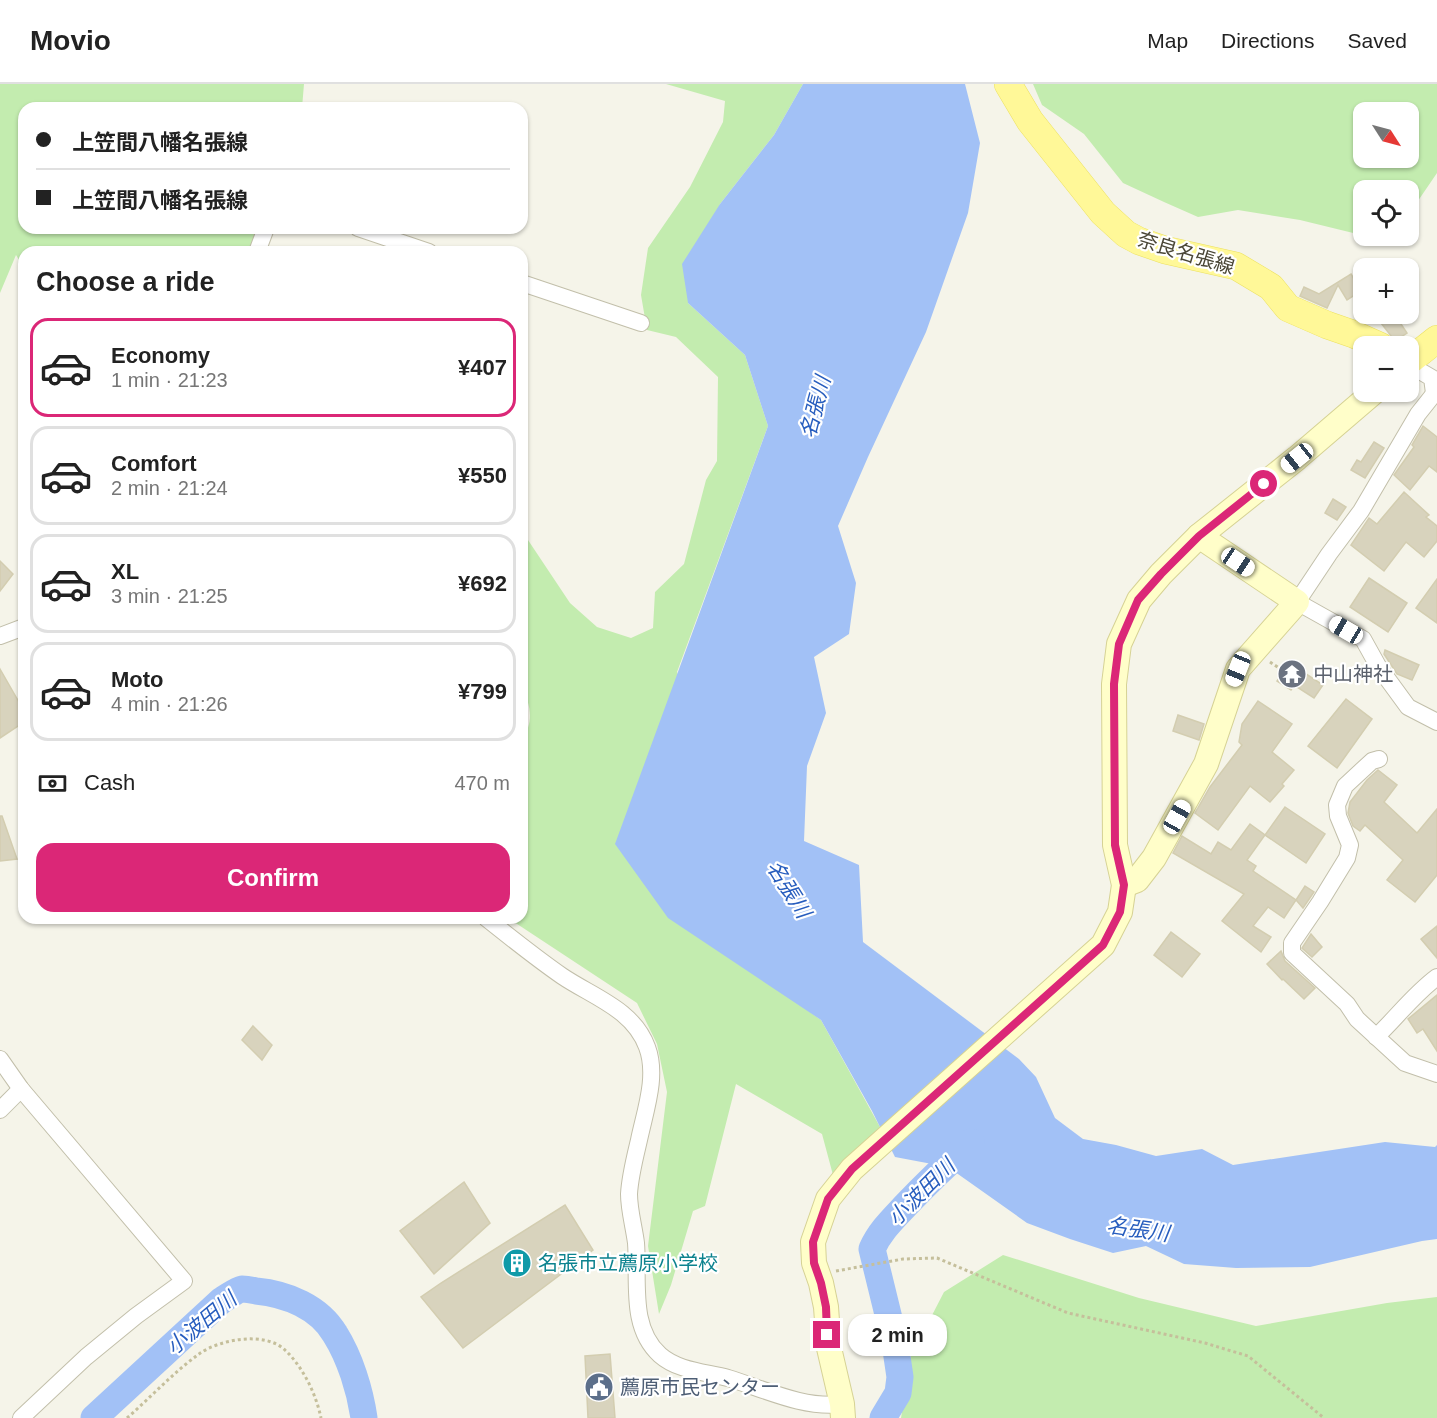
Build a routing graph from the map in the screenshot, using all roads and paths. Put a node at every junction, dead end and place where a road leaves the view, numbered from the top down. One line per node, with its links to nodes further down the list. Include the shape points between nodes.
1 (1008, 84): 6 (main road, 奈良名張線, via 1030,122 1103,213 1126,234 1165,250 1236,266 1271,287 1288,308)
2 (376, 234): 3 (street)
3 (411, 246)
4 (528, 285): 5 (street)
5 (641, 323)
6 (1358, 336)
7 (1437, 339): 8 (main road)
8 (1419, 354)
9 (1419, 370): 10 (street, via 1432,378)
10 (1436, 392): 13 (street, via 1418,414 1361,512)
11 (1362, 402): 12 (main road)
12 (1199, 536): 13 (main road); 18 (main road, via 1138,600 1119,644 1114,684 1115,845)
13 (1297, 602): 16 (street, via 1363,639 1408,707); 18 (main road, via 1238,669 1206,764 1154,858 1137,880)
14 (18, 629): 15 (street)
15 (0, 636)
16 (1437, 722)
17 (1379, 759): 21 (street, via 1345,786 1337,805 1350,845 1347,858 1292,943 1292,953)
18 (1124, 885): 27 (main road, via 1120,912 1103,945 852,1169 828,1199 813,1242 814,1263 826,1307 829,1348)
19 (494, 924): 27 (street, via 553,970 617,1009 646,1045 650,1087 629,1192 640,1317 652,1346 667,1360 690,1369)
20 (1437, 977): 21 (street)
21 (1376, 1037): 23 (street, via 1406,1064)
22 (0, 1059): 24 (street)
23 (1437, 1074)
24 (21, 1089): 25 (street); 28 (street, via 184,1281 86,1357)
25 (0, 1110)
26 (854, 1267): 31 (path, via 937,1258 1068,1314 1205,1342 1248,1356)
27 (843, 1411)
28 (21, 1418)
29 (128, 1418): 30 (path, via 200,1353 230,1340 259,1339 284,1348 302,1371)
30 (321, 1418)
31 (1324, 1418)

